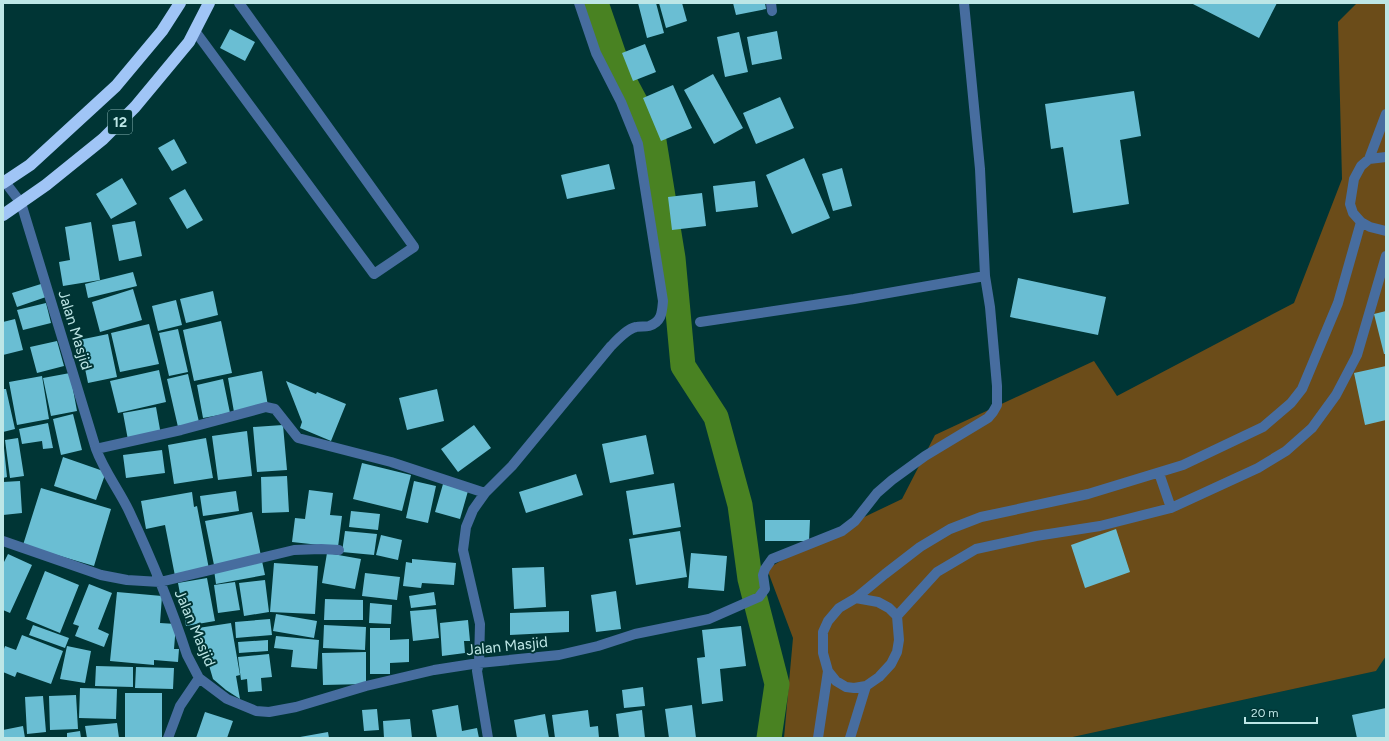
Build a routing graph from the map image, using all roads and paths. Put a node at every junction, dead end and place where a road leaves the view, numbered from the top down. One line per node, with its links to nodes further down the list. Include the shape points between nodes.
1 (180, 3): 10 (highway, 12, via 162,31 116,86 30,165)
2 (209, 3): 6 (highway, 12)
3 (239, 3): 6 (street, via 414,247 374,274)
4 (579, 3): 20 (street, via 596,53 621,102 638,144 663,301 662,313 658,321 649,326 635,327 611,346 512,466)
5 (964, 3): 16 (street, via 980,169)
6 (195, 31): 11 (highway, 12, via 189,42 135,107 103,139)
7 (1386, 114): 9 (street)
8 (1386, 157): 9 (street)
9 (1369, 159): 13 (street, via 1361,166 1354,179 1350,204 1353,213)
10 (4, 182): 11 (street, Jalan Masjid)
11 (21, 203): 12 (highway, 12); 18 (street, Jalan Masjid)
12 (3, 215)
13 (1361, 222): 14 (street); 19 (street, via 1338,303 1302,389 1291,403 1263,427)
14 (1386, 231)
15 (1386, 256): 21 (street, via 1357,355 1336,395 1312,428 1286,451 1258,468)
16 (985, 276): 17 (street); 27 (street, Jalan Masjid, via 997,386 997,405 993,412 988,418 925,456 892,480 877,493 855,522 842,531 772,559 765,569 764,590 759,597 709,619 635,634 598,646 559,655)
17 (700, 322)
18 (96, 450): 20 (street, via 266,407 275,409 298,438 391,462); 24 (street, Jalan Masjid, via 130,514)
19 (1158, 473): 21 (street); 25 (street, via 1088,494 981,517 950,528 920,547)
20 (485, 493): 27 (street, via 473,510 466,527 463,550 480,624)
21 (1171, 508): 26 (street, via 1100,526 976,549 937,572)
22 (3, 541): 24 (street, via 101,575 126,580)
23 (339, 550): 24 (street, via 294,550)
24 (160, 582): 29 (street, Jalan Masjid)
25 (856, 598): 26 (street, via 878,602 890,608); 28 (street, via 839,608 826,626 823,653)
26 (897, 616): 30 (street, via 897,652 891,664)
27 (479, 663): 29 (street, Jalan Masjid, via 434,670 269,712 256,711 227,699); 32 (street, via 477,671)
28 (828, 671): 30 (street, via 836,681 846,687); 33 (street)
29 (199, 678): 31 (street, via 180,706)
30 (866, 686): 34 (street)
31 (168, 738)
32 (488, 738)
33 (818, 738)
34 (850, 738)

